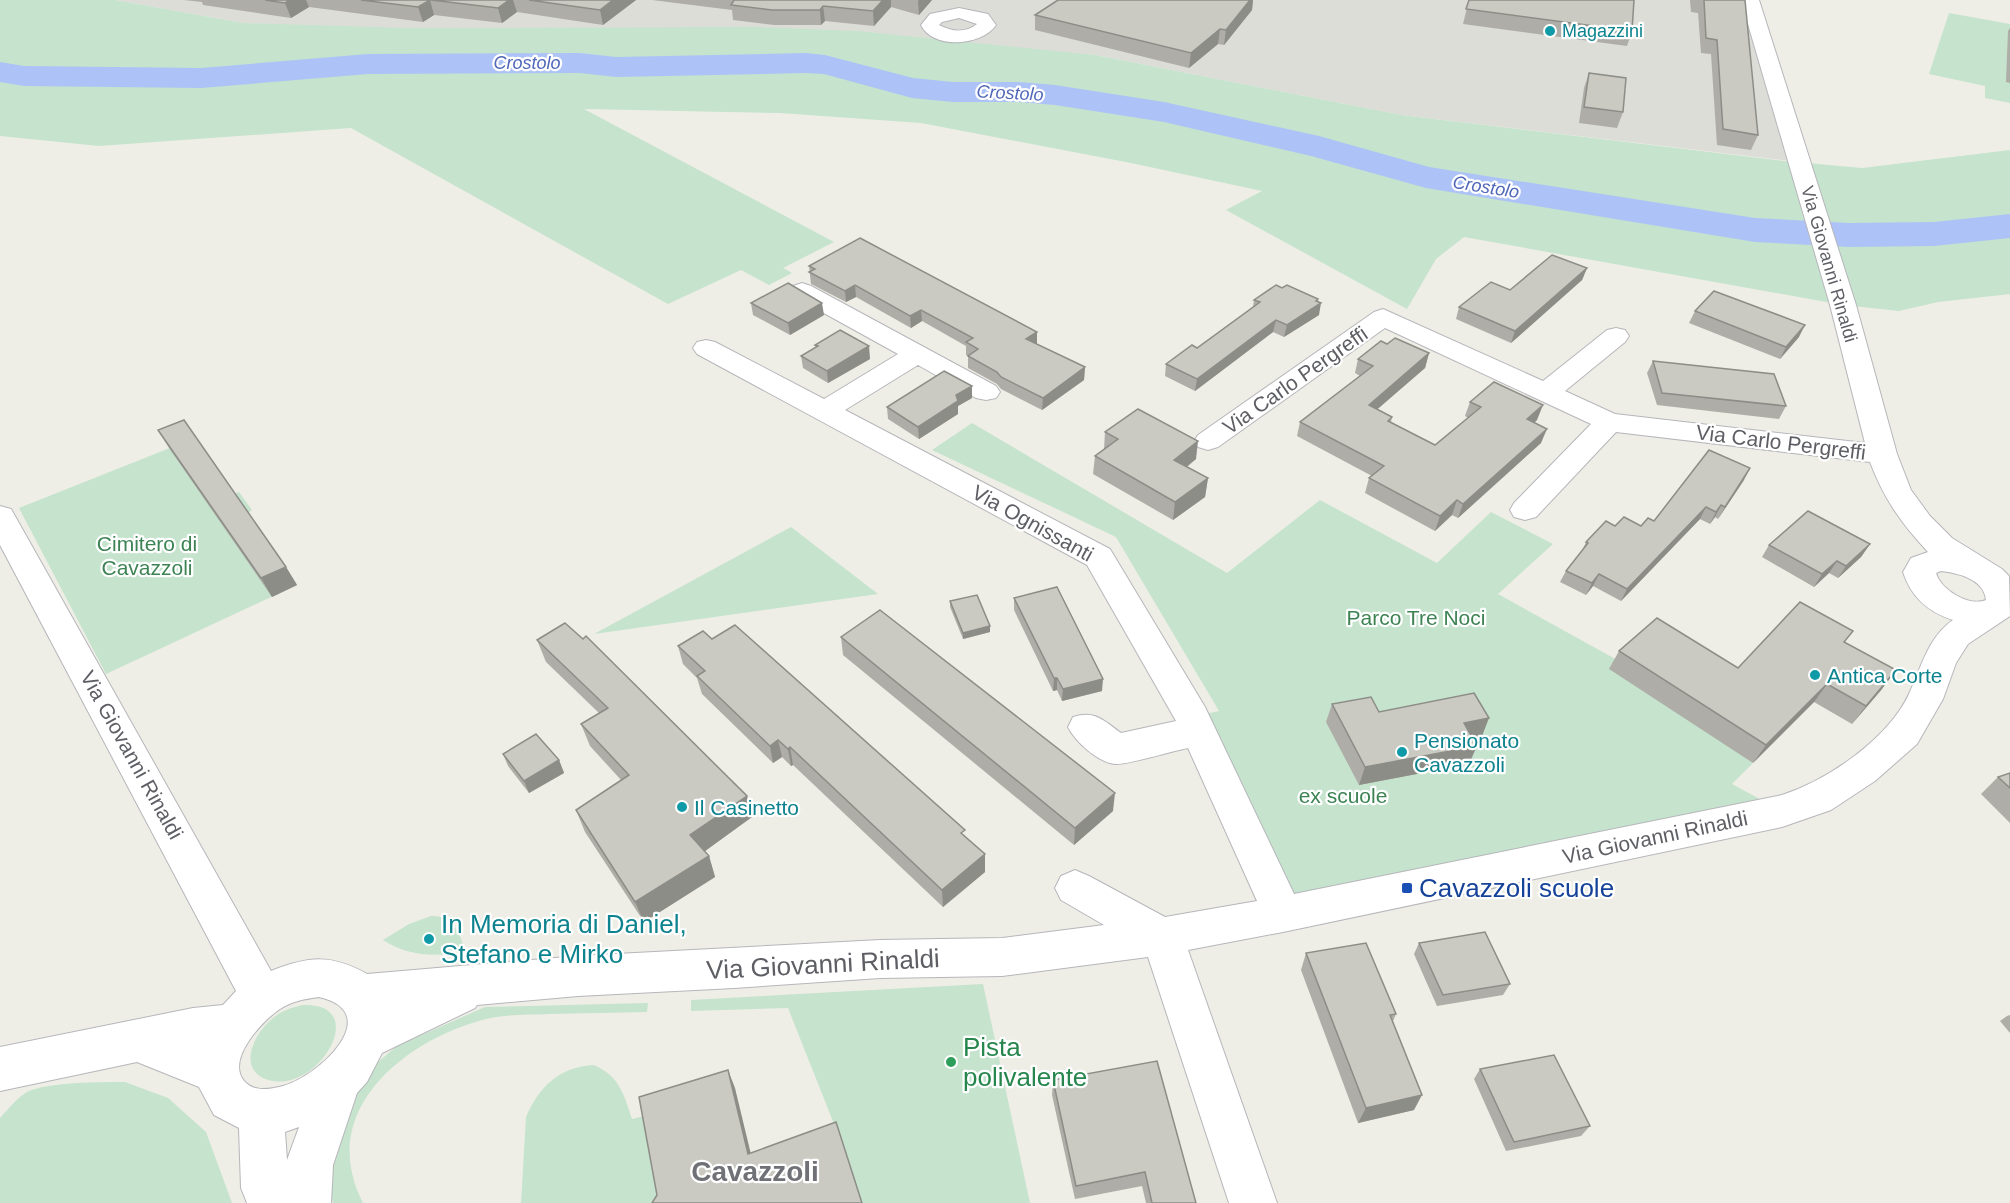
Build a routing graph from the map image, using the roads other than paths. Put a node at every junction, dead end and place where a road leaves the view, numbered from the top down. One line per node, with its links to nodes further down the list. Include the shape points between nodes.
1 (1750, 0): 12 (street, Via Giovanni Rinaldi, via 1834,274)
2 (972, 6): 2 (street, via 986,21 985,29 963,36 932,29 930,25 936,18)
3 (802, 291): 6 (street)
4 (1617, 336): 8 (street)
5 (706, 348): 9 (street, Via Ognissanti)
6 (917, 354): 7 (street); 9 (street)
7 (986, 392)
8 (1545, 392): 10 (street, Via Carlo Pergreffi); 11 (street, Via Carlo Pergreffi, via 1383,318)
9 (823, 412): 21 (street, Via Ognissanti, via 1099,557)
10 (1609, 422): 12 (street, Via Carlo Pergreffi); 13 (street)
11 (1208, 441)
12 (1882, 454): 15 (street, Via Giovanni Rinaldi, via 1897,492)
13 (1525, 510)
14 (0, 516): 27 (street, Via Giovanni Rinaldi)
15 (1919, 523): 16 (street, via 1929,546); 17 (street)
16 (1929, 562): 17 (street, via 1952,561); 18 (street, via 1922,566 1920,579)
17 (1996, 591): 18 (street, via 1958,609); 19 (street, via 1956,635)
18 (1933, 596): 19 (street, via 1940,626)
19 (1940, 660): 23 (street, Via Giovanni Rinaldi, via 1925,699 1904,734 1862,770 1818,799 1782,811)
20 (1086, 727): 21 (street, via 1115,749)
21 (1198, 731): 23 (street, Via Ognissanti)
22 (1075, 888): 24 (street)
23 (1283, 914): 24 (street, Via Giovanni Rinaldi)
24 (1162, 936): 25 (street, Via Giovanni Rinaldi, via 1002,957 880,959); 36 (street)
25 (483, 983): 26 (street, Via Giovanni Rinaldi); 28 (street, Via Giovanni Rinaldi)
26 (362, 995): 27 (street, via 337,978 318,977 298,980); 28 (street, via 368,1007)
27 (248, 1010): 29 (street, via 193,1029); 31 (street, via 224,1040)
28 (366, 1038): 32 (street, via 356,1060)
29 (138, 1041): 30 (street); 31 (street)
30 (0, 1069)
31 (217, 1073): 33 (street, via 223,1093 238,1107)
32 (338, 1081): 33 (street, via 314,1099 287,1110); 35 (street, via 309,1165)
33 (261, 1113): 34 (street, via 265,1188)
34 (272, 1203)
35 (307, 1203)
36 (1253, 1203)

